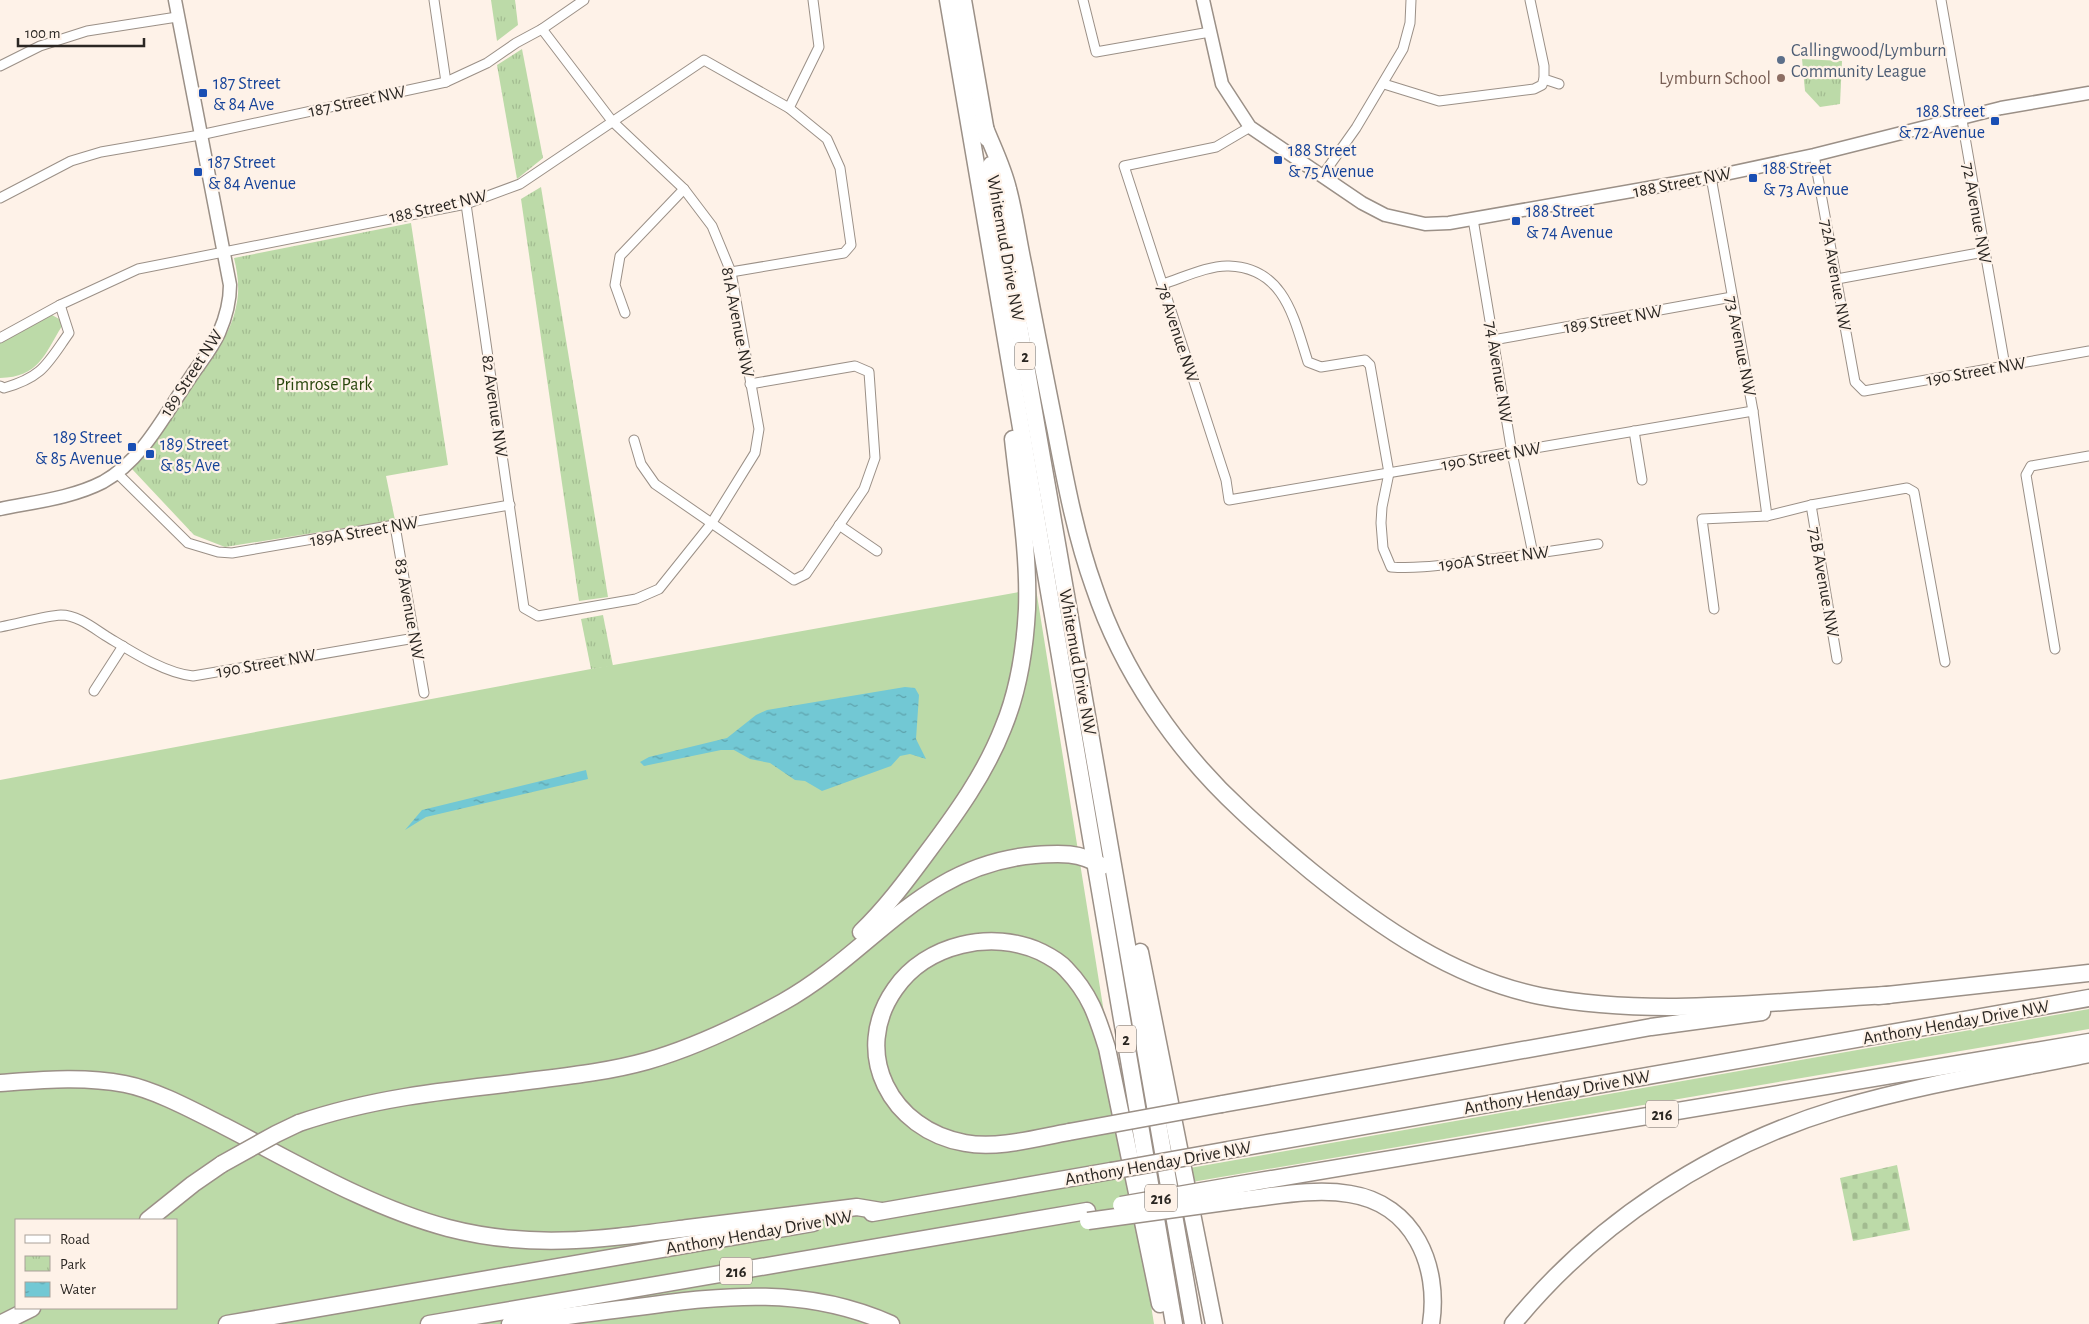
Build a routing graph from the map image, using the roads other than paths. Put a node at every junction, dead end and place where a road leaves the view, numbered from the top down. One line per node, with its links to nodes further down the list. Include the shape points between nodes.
1 (175, 0): 12 (street, 189 Street NW)
2 (434, 0): 17 (street)
3 (584, 0): 13 (street, 187 Street NW)
4 (813, 0): 21 (street, via 819,47)
5 (948, 0): 37 (highway, Whitemud Drive NW / 2)
6 (963, 0): 25 (highway, Whitemud Drive NW / 2)
7 (1083, 0): 14 (street, via 1096,52)
8 (1203, 0): 14 (street)
9 (1411, 0): 18 (street, via 1410,23 1403,49)
10 (1530, 0): 16 (street)
11 (1941, 0): 22 (street, 72 Avenue NW)
12 (177, 17): 15 (street, via 87,31 40,46); 26 (street, 189 Street NW)
13 (542, 29): 17 (street, 187 Street NW, via 487,63); 23 (street, 81A Avenue NW)
14 (1210, 32): 24 (street, via 1222,84)
15 (0, 66)
16 (1544, 79): 18 (street, via 1542,85 1534,89 1439,101); 19 (street)
17 (446, 82): 26 (street, 187 Street NW)
18 (1384, 84): 28 (street)
19 (1559, 84)
20 (2089, 93): 22 (street, 188 Street NW)
21 (789, 108): 23 (street, 188 Street NW, via 704,60); 36 (street, 188 Street NW, via 827,139 840,168 851,245 844,253)
22 (1961, 117): 27 (street, 188 Street NW); 35 (street, 72 Avenue NW)
23 (612, 121): 30 (street, 81A Avenue NW); 32 (street, 188 Street NW, via 520,184)
24 (1250, 127): 28 (street, 188 Street NW); 39 (street, 78 Avenue NW, via 1216,147 1124,166)
25 (985, 128): 79 (highway, Whitemud Drive NW / 2); 83 (highway, via 1008,187 1065,479 1094,589 1122,652 1166,726 1202,771 1239,809 1352,905 1393,933 1479,978 1512,988 1550,998 1606,1005 1689,1006)
26 (200, 135): 31 (street, 187 Street NW, via 100,152 71,161); 34 (street, 189 Street NW)
27 (1814, 155): 29 (street, 188 Street NW); 38 (street, 72A Avenue NW)
28 (1322, 176): 33 (street, 188 Street NW, via 1385,215 1425,224)
29 (1711, 177): 33 (street, 188 Street NW); 40 (street, 73 Avenue NW)
30 (684, 189): 36 (street, 81A Avenue NW, via 712,226); 42 (street, via 620,256 615,285)
31 (0, 198)
32 (466, 204): 34 (street, 188 Street NW); 59 (street, 82 Avenue NW)
33 (1473, 219): 44 (street, 74 Avenue NW)
34 (223, 252): 41 (street, 188 Street NW, via 138,269); 55 (street, 189 Street NW, via 230,299 218,336 147,442)
35 (1984, 252): 38 (street); 46 (street, 72 Avenue NW)
36 (731, 272): 47 (street, 81A Avenue NW)
37 (995, 272): 80 (highway, Whitemud Drive NW / 2); 85 (highway, via 1020,500 1027,609 1018,679 1004,727 983,771 948,825 872,921 815,972)
38 (1837, 279): 49 (street, 72A Avenue NW, via 1855,382)
39 (1162, 284): 56 (street, via 1228,266 1245,268 1274,284 1292,312 1308,362 1321,367 1365,360 1370,364); 58 (street, 78 Avenue NW)
40 (1732, 297): 44 (street, 189 Street NW); 50 (street, 73 Avenue NW)
41 (60, 305): 43 (street, 188 Street NW); 48 (street, via 69,333 42,371 24,383)
42 (625, 313)
43 (0, 338)
44 (1493, 340): 53 (street, 74 Avenue NW)
45 (2089, 351): 46 (street, 190 Street NW)
46 (2005, 366): 49 (street, 190 Street NW)
47 (750, 384): 63 (street, 81A Avenue NW, via 759,429 755,453); 64 (street, via 855,366 869,372 875,458 864,489)
48 (0, 386)
49 (1864, 391)
50 (1753, 411): 51 (street, 190 Street NW); 62 (street, 73 Avenue NW)
51 (1634, 431): 53 (street, 190 Street NW); 57 (street)
52 (634, 440): 63 (street, via 641,464 655,484)
53 (1512, 452): 56 (street, 190 Street NW); 68 (street, 74 Avenue NW)
54 (2089, 456): 74 (street, via 2031,466 2026,475)
55 (117, 473): 61 (street, 189 Street NW, via 86,490); 65 (street, 189A Street NW, via 188,543 218,552 232,553)
56 (1389, 473): 58 (street, 190 Street NW); 68 (street, 190A Street NW, via 1381,523 1383,548 1391,567)
57 (1642, 480)
58 (1230, 500)
59 (510, 505): 65 (street, 189A Street NW); 69 (street, 82 Avenue NW, via 524,608 538,616 636,599)
60 (1811, 505): 62 (street); 75 (street, 72B Avenue NW); 76 (street, via 1907,488 1914,492)
61 (0, 509)
62 (1767, 516): 70 (street, via 1702,519)
63 (710, 524): 64 (street, via 794,580 806,574); 69 (street, 81A Avenue NW)
64 (839, 525): 67 (street)
65 (395, 526): 72 (street, 83 Avenue NW)
66 (1598, 544): 68 (street, 190A Street NW)
67 (877, 551)
68 (1532, 554)
69 (659, 589)
70 (1714, 609)
71 (0, 627): 73 (street, 190 Street NW, via 61,615 77,618)
72 (415, 638): 73 (street, 190 Street NW, via 193,676 180,674); 78 (street, 83 Avenue NW)
73 (123, 646): 77 (street)
74 (2055, 649)
75 (1837, 659)
76 (1945, 662)
77 (94, 691)
78 (424, 693)
79 (1087, 711): 81 (highway, Whitemud Drive NW); 101 (highway, via 1110,795)
80 (1096, 862): 81 (highway); 85 (highway, via 1079,854 1060,852 1024,856 972,869 936,887 902,910 812,983); 99 (highway, Whitemud Drive NW / 2)
81 (1116, 876): 100 (highway, Whitemud Drive NW / 2)
82 (2089, 973): 83 (highway)
83 (1889, 995): 98 (highway, bridge, via 1651,1027 1222,1104 1070,1132 997,1144 967,1144 949,1140 912,1121 890,1095 881,1076 876,1054 881,1016 896,987 924,961 944,950 982,942 1006,942 1050,957 1065,967 1083,989 1095,1009 1107,1048)
84 (2089, 998): 90 (highway, Anthony Henday Drive NW / 216, bridge)
85 (739, 1024): 91 (highway, bridge, via 674,1052 625,1066 383,1100 331,1112 276,1134 222,1164)
86 (2089, 1042): 89 (highway, Anthony Henday Drive NW / 216)
87 (2089, 1054): 103 (highway, via 1853,1105 1811,1118 1715,1159 1606,1230 1533,1300)
88 (0, 1084): 90 (highway, via 88,1079 127,1084 176,1103 330,1180 412,1216 448,1228 518,1240 612,1239 857,1207)
89 (1238, 1193): 95 (highway, Anthony Henday Drive NW / 216, bridge, via 1087,1216 1044,1218); 102 (highway, via 1351,1194 1380,1204 1396,1214 1416,1237 1427,1259 1434,1295)
90 (882, 1211): 94 (highway, Anthony Henday Drive NW / 216)
91 (149, 1219)
92 (30, 1309): 93 (highway)
93 (0, 1324)
94 (227, 1324)
95 (429, 1324)
96 (510, 1324): 97 (highway, via 700,1298 746,1295 796,1298 834,1305)
97 (891, 1324)
98 (1164, 1324)
99 (1174, 1324)
100 (1193, 1324)
101 (1214, 1324)
102 (1431, 1324)
103 (1513, 1324)

